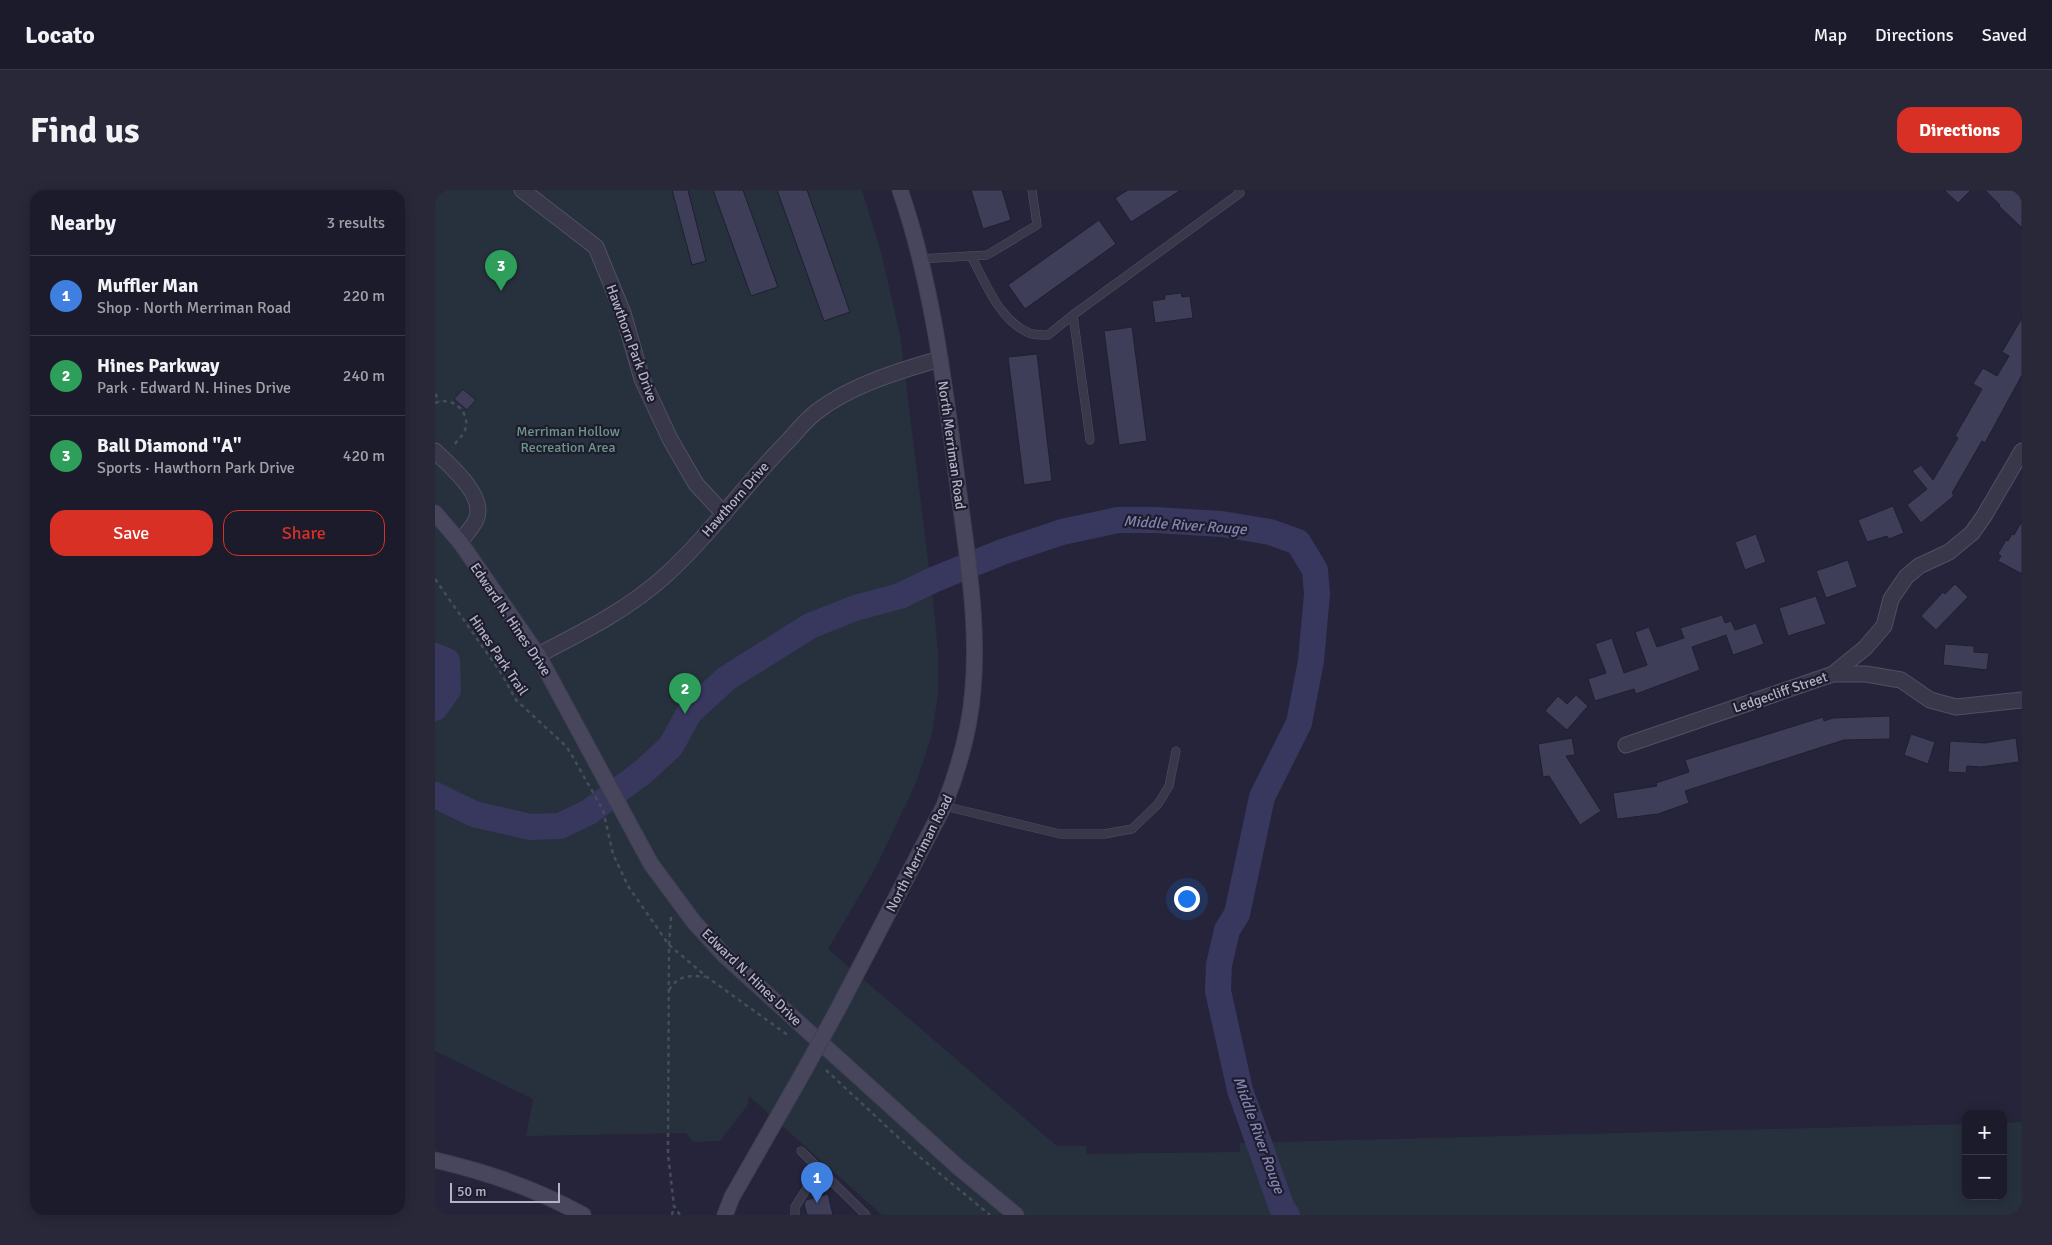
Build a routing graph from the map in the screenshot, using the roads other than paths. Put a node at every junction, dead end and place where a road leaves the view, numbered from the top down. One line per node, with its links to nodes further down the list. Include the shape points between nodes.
1 (522, 190): 13 (street, Hawthorn Park Drive, via 596,247 623,312 642,380 670,439 696,484)
2 (900, 190): 6 (main road, North Merriman Road)
3 (1032, 190): 5 (lane, via 1037,225 987,255)
4 (1238, 190): 7 (lane, via 1239,193)
5 (971, 256): 6 (lane); 7 (lane, via 1001,311 1012,323 1030,334 1048,335)
6 (919, 259): 8 (main road, North Merriman Road)
7 (1073, 315): 9 (lane)
8 (940, 360): 13 (street, Hawthorn Drive, via 871,382 815,413 770,459); 20 (main road, North Merriman Road, via 972,595 975,648 971,713 956,776)
9 (1090, 440)
10 (435, 451): 14 (street, via 467,482 477,504 477,518)
11 (2022, 451): 16 (street, via 1972,533 1906,577 1891,598 1884,626 1865,648)
12 (435, 513): 14 (main road, Edward N. Hines Drive)
13 (724, 514): 15 (street, Hawthorn Drive, via 666,575 619,611)
14 (460, 542): 15 (main road, Edward N. Hines Drive)
15 (538, 655): 28 (main road, Edward N. Hines Drive, via 651,864 724,955 958,1167)
16 (1833, 674): 17 (street, Ledgecliff Street, via 1866,674 1901,680 1930,700 1956,707); 18 (street, Ledgecliff Street)
17 (2022, 700)
18 (1626, 745)
19 (1176, 751): 20 (lane, via 1169,786 1158,804 1132,830 1060,834)
20 (944, 806): 26 (main road, North Merriman Road, bridge)
21 (801, 1151): 23 (lane)
22 (435, 1160): 25 (main road, via 507,1180)
23 (819, 1169): 24 (lane); 27 (lane)
24 (795, 1211)
25 (583, 1215)
26 (725, 1215)
27 (866, 1215)
28 (1016, 1215)

